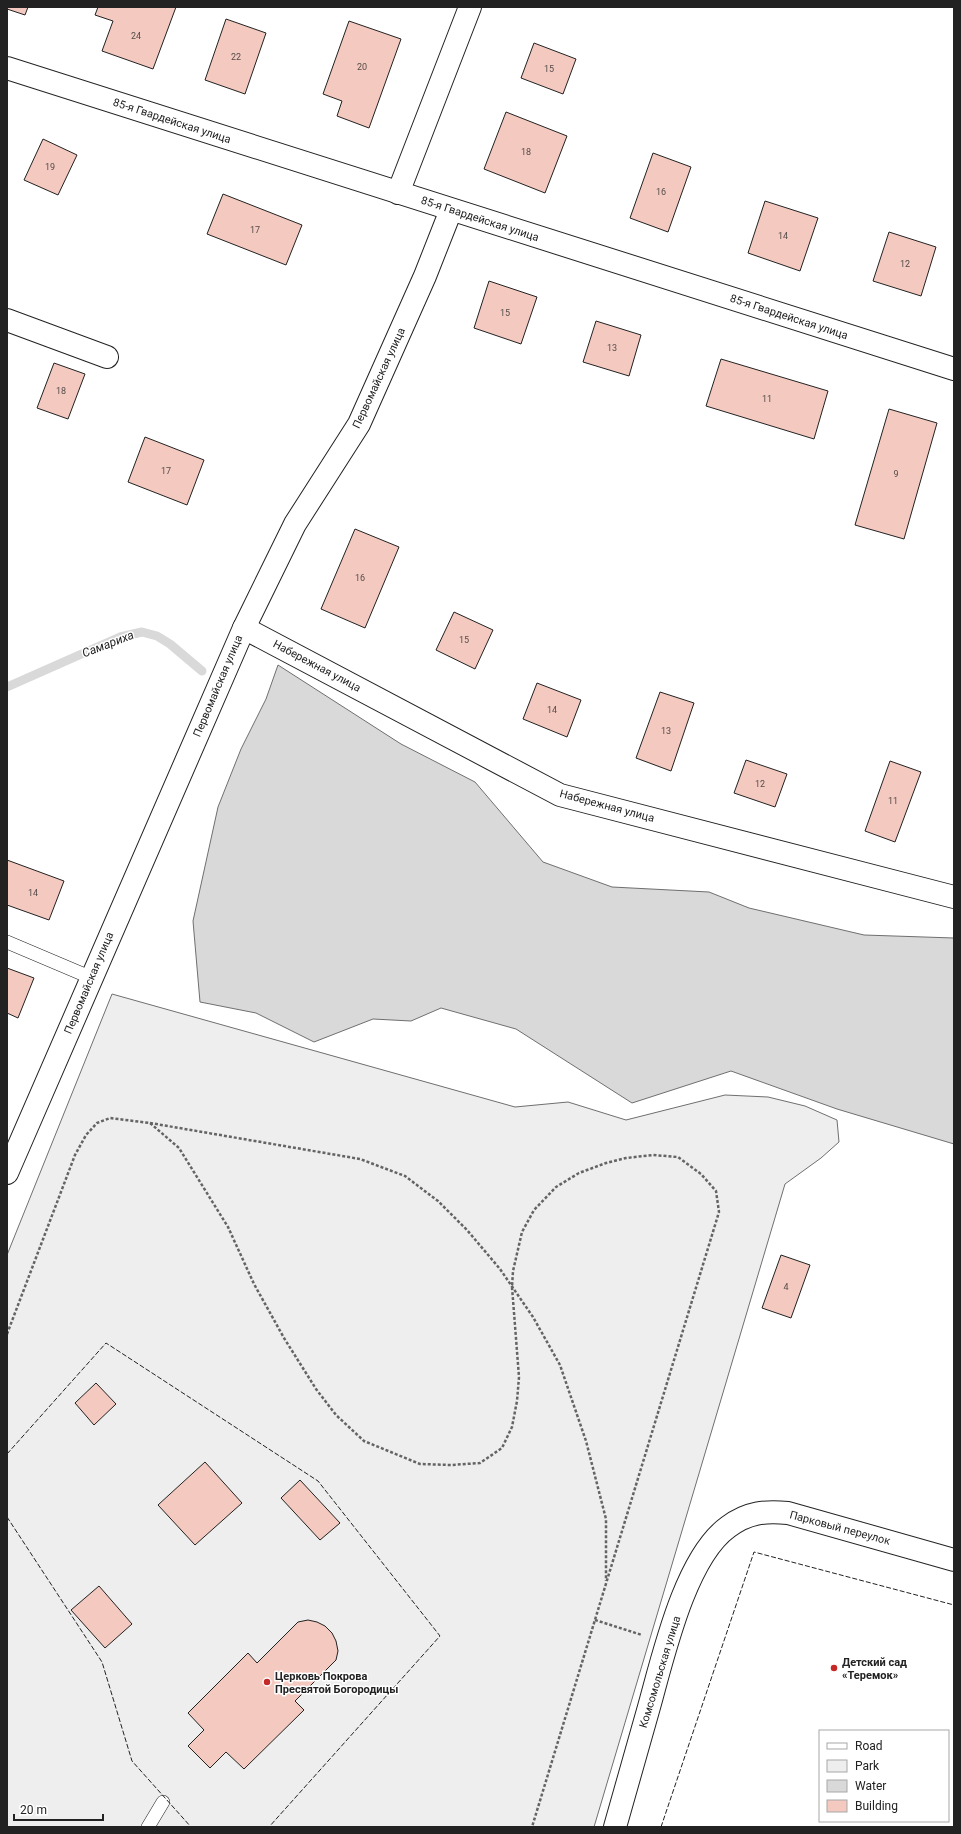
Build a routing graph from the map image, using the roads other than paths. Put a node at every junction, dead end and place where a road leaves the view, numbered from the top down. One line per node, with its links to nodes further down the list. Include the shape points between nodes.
1 (470, 7): 3 (street)
2 (7, 68): 3 (street, 85-я Гвардейская улица)
3 (398, 193): 4 (street, 85-я Гвардейская улица)
4 (451, 210): 7 (street, 85-я Гвардейская улица); 8 (street, Первомайская улица, via 360,424 294,524)
5 (7, 320): 6 (street)
6 (107, 357)
7 (954, 369)
8 (244, 628): 9 (street, Набережная улица, via 560,795); 11 (street, Первомайская улица)
9 (954, 897)
10 (7, 942): 11 (lane)
11 (92, 978): 12 (street, Первомайская улица)
12 (7, 1173)
13 (727, 1527): 14 (street, Парковый переулок, via 741,1518 765,1511 788,1513); 17 (street, Комсомольская улица, via 700,1560 685,1592)
14 (954, 1560)
15 (163, 1802): 16 (lane)
16 (148, 1827)
17 (615, 1827)

